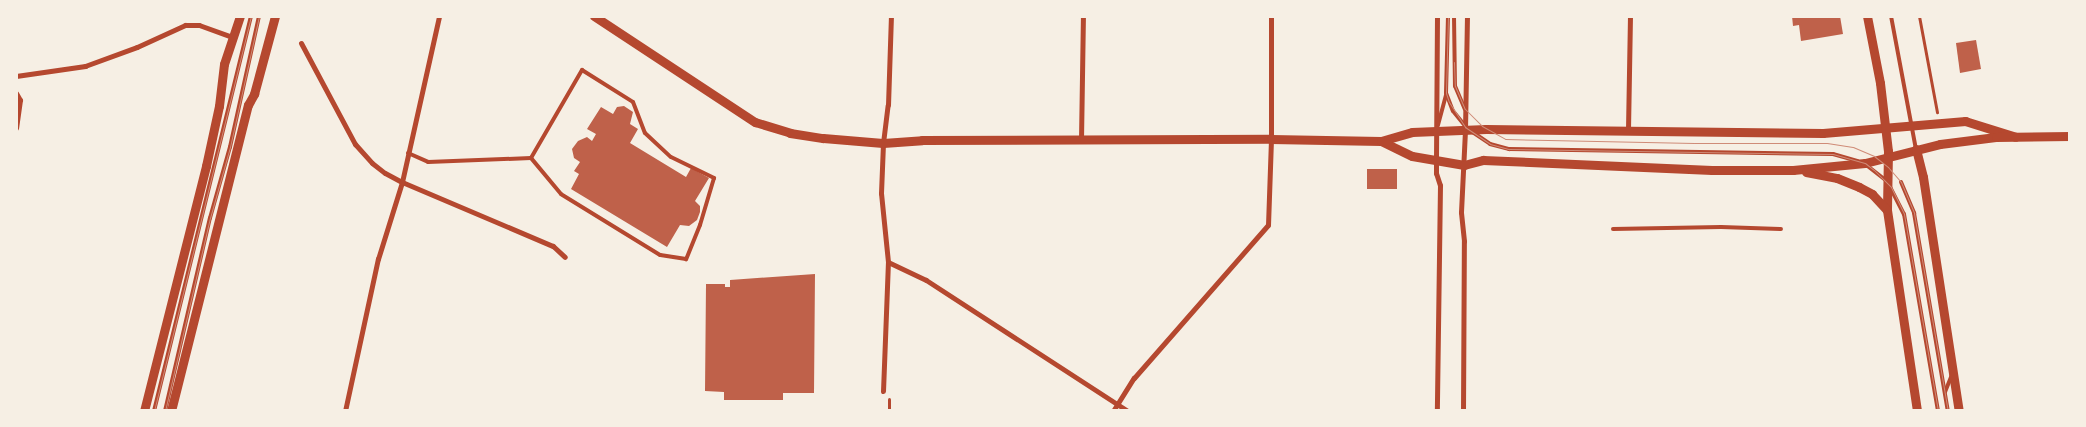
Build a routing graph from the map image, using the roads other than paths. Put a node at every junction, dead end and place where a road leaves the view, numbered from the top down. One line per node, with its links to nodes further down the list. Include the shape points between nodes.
1 (240, 16): 17 (street)
2 (251, 16): 56 (lane)
3 (259, 16): 57 (lane)
4 (275, 16): 58 (street, via 254,94 248,105)
5 (438, 16): 36 (street)
6 (594, 16): 34 (street, via 755,122 790,133)
7 (891, 16): 34 (street, via 888,105)
8 (1082, 16): 32 (street)
9 (1271, 16): 31 (street)
10 (1437, 16): 28 (street)
11 (1448, 16): 21 (lane)
12 (1454, 16): 22 (lane, via 1454,78 1457,94)
13 (1467, 16): 22 (street)
14 (1630, 16): 27 (street)
15 (1867, 16): 26 (street)
16 (1891, 16): 23 (lane)
17 (232, 37): 19 (street, via 199,25 185,25 85,66); 55 (street, via 224,64 206,166)
18 (301, 43): 44 (street, via 355,144 385,173)
19 (16, 76)
20 (16, 93): 24 (street, via 20,100)
21 (1446, 93): 25 (lane, via 1453,111); 28 (lane)
22 (1466, 109): 25 (street)
23 (1912, 125): 26 (street); 30 (street, via 1965,121); 35 (lane)
24 (16, 128)
25 (1466, 129): 27 (street); 28 (street); 40 (lane, via 1490,144 1509,149 1816,153 1844,156); 41 (street)
26 (1885, 129): 27 (street, via 1823,133); 38 (street)
27 (1628, 130)
28 (1436, 131): 33 (street, via 1412,132); 39 (street)
29 (2070, 136): 30 (street)
30 (2016, 137): 35 (street)
31 (1271, 139): 32 (street); 33 (street); 54 (street, via 1268,225 1134,378)
32 (1081, 140): 34 (street)
33 (1381, 141): 39 (street, via 1412,156)
34 (883, 143): 50 (street, via 881,192)
35 (1916, 149): 38 (street); 51 (street)
36 (408, 153): 37 (lane, via 428,162); 44 (street)
37 (531, 158): 37 (lane, via 582,70 633,102 645,133 672,157 714,178 686,259 660,255 561,194)
38 (1888, 158): 40 (street); 43 (street)
39 (1436, 161): 41 (street); 62 (street, via 1440,185)
40 (1865, 163): 42 (street); 43 (lane)
41 (1464, 165): 42 (street, via 1483,160 1712,170); 63 (street, via 1460,212 1464,241)
42 (1793, 170): 46 (street, via 1845,180 1872,194)
43 (1887, 181): 46 (street); 65 (lane, via 1898,199 1909,232)
44 (402, 182): 49 (street, via 553,246); 59 (street, via 378,259)
45 (1901, 182): 53 (lane, via 1914,213)
46 (1887, 210): 64 (street)
47 (1613, 229): 48 (lane)
48 (1782, 229)
49 (565, 257)
50 (888, 262): 52 (street); 54 (street, via 926,280)
51 (1953, 371): 53 (lane); 67 (street)
52 (883, 391)
53 (1945, 392): 66 (lane)
54 (1117, 404): 60 (street); 61 (street)
55 (144, 411)
56 (154, 411)
57 (165, 411)
58 (171, 411)
59 (345, 411)
60 (1113, 411)
61 (1128, 411)
62 (1437, 411)
63 (1463, 411)
64 (1917, 411)
65 (1938, 411)
66 (1948, 411)
67 (1960, 411)

